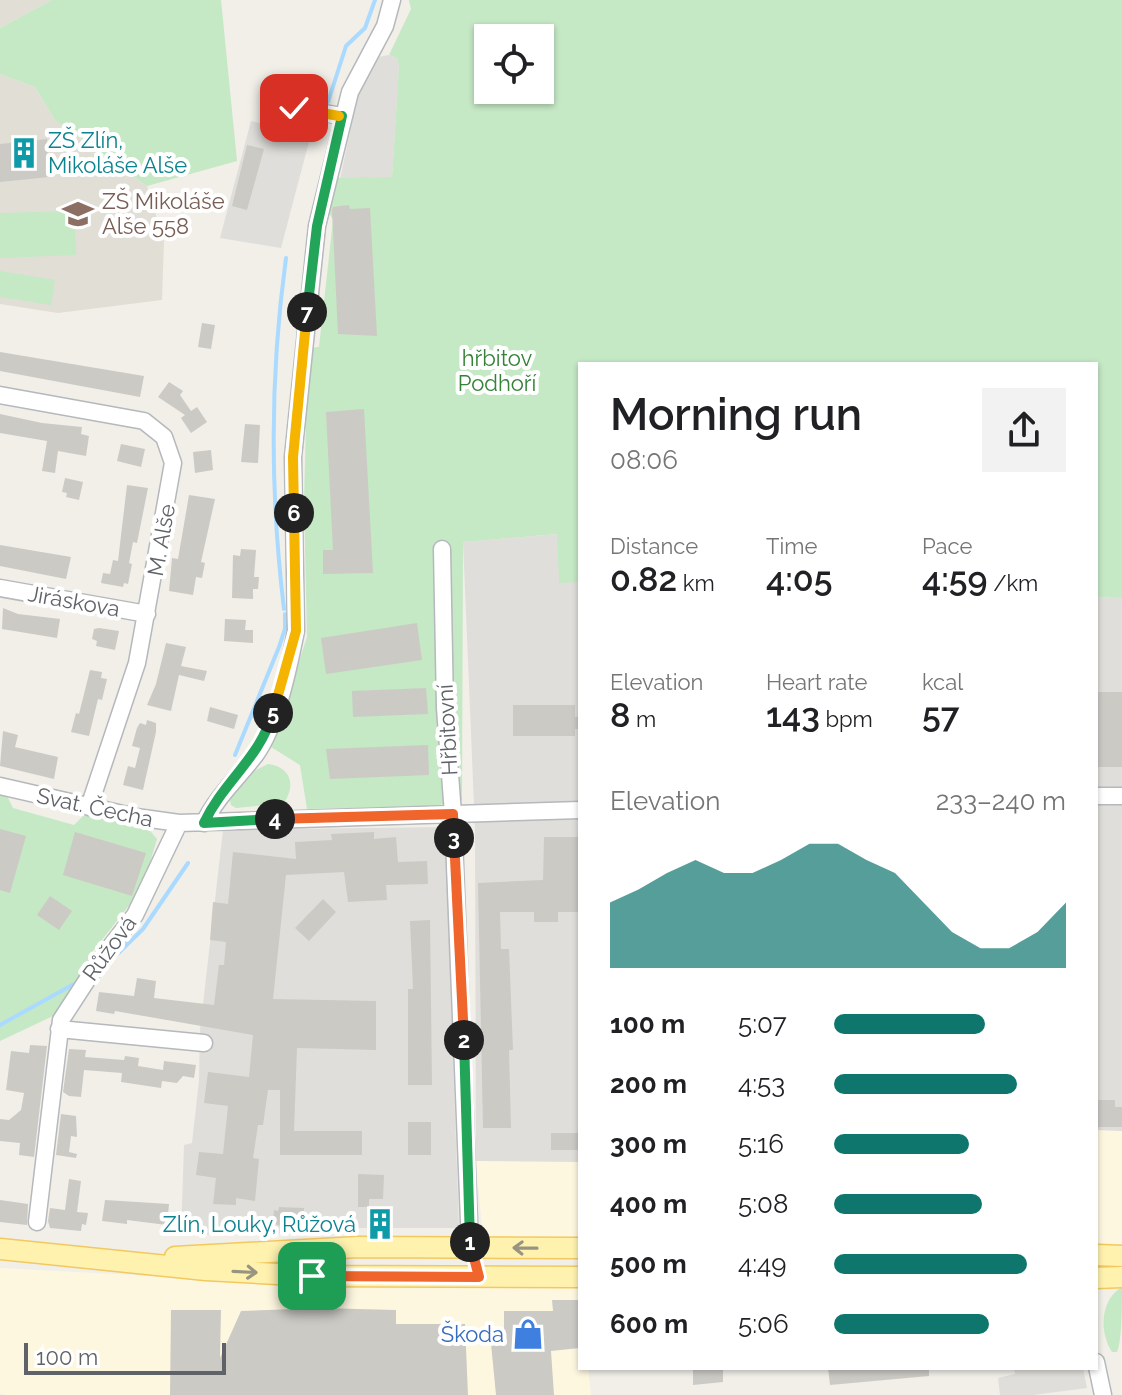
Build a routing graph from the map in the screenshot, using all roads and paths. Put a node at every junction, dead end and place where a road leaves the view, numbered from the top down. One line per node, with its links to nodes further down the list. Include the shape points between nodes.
1 (392, 0): 3 (street, Růžová)
2 (294, 108): 3 (street)
3 (342, 116): 14 (street, Růžová, via 317,226 293,457 296,631 266,735 217,800)
4 (0, 395): 7 (street, M. Alše, via 144,421 164,437 173,463)
5 (442, 549): 13 (street, Hřbitovní)
6 (0, 588): 7 (street, Jiráskova)
7 (147, 614): 11 (street, M. Alše, via 130,689)
8 (0, 786): 11 (street, Svat. Čecha)
9 (1098, 796): 10 (street)
10 (1122, 796)
11 (89, 807): 14 (street, Svat. Čecha)
12 (578, 810): 13 (street, Svat. Čecha)
13 (453, 814): 14 (street, Svat. Čecha); 18 (street, Hřbitovní)
14 (191, 823): 15 (street, Růžová, via 135,915 71,1001)
15 (59, 1029): 16 (street); 17 (street, Růžová)
16 (204, 1043)
17 (37, 1222)
18 (470, 1247): 19 (main road, one-way to 18); 23 (main road, via 359,1247); 24 (main road)
19 (578, 1248)
20 (0, 1249): 23 (main road)
21 (1098, 1255): 22 (main road)
22 (1122, 1256)
23 (111, 1260): 24 (main road, one-way to 24, via 312,1276)
24 (479, 1277): 25 (main road)
25 (578, 1277)
26 (1122, 1277): 27 (main road)
27 (1098, 1278)
28 (1098, 1370): 29 (street)
29 (1103, 1395)

